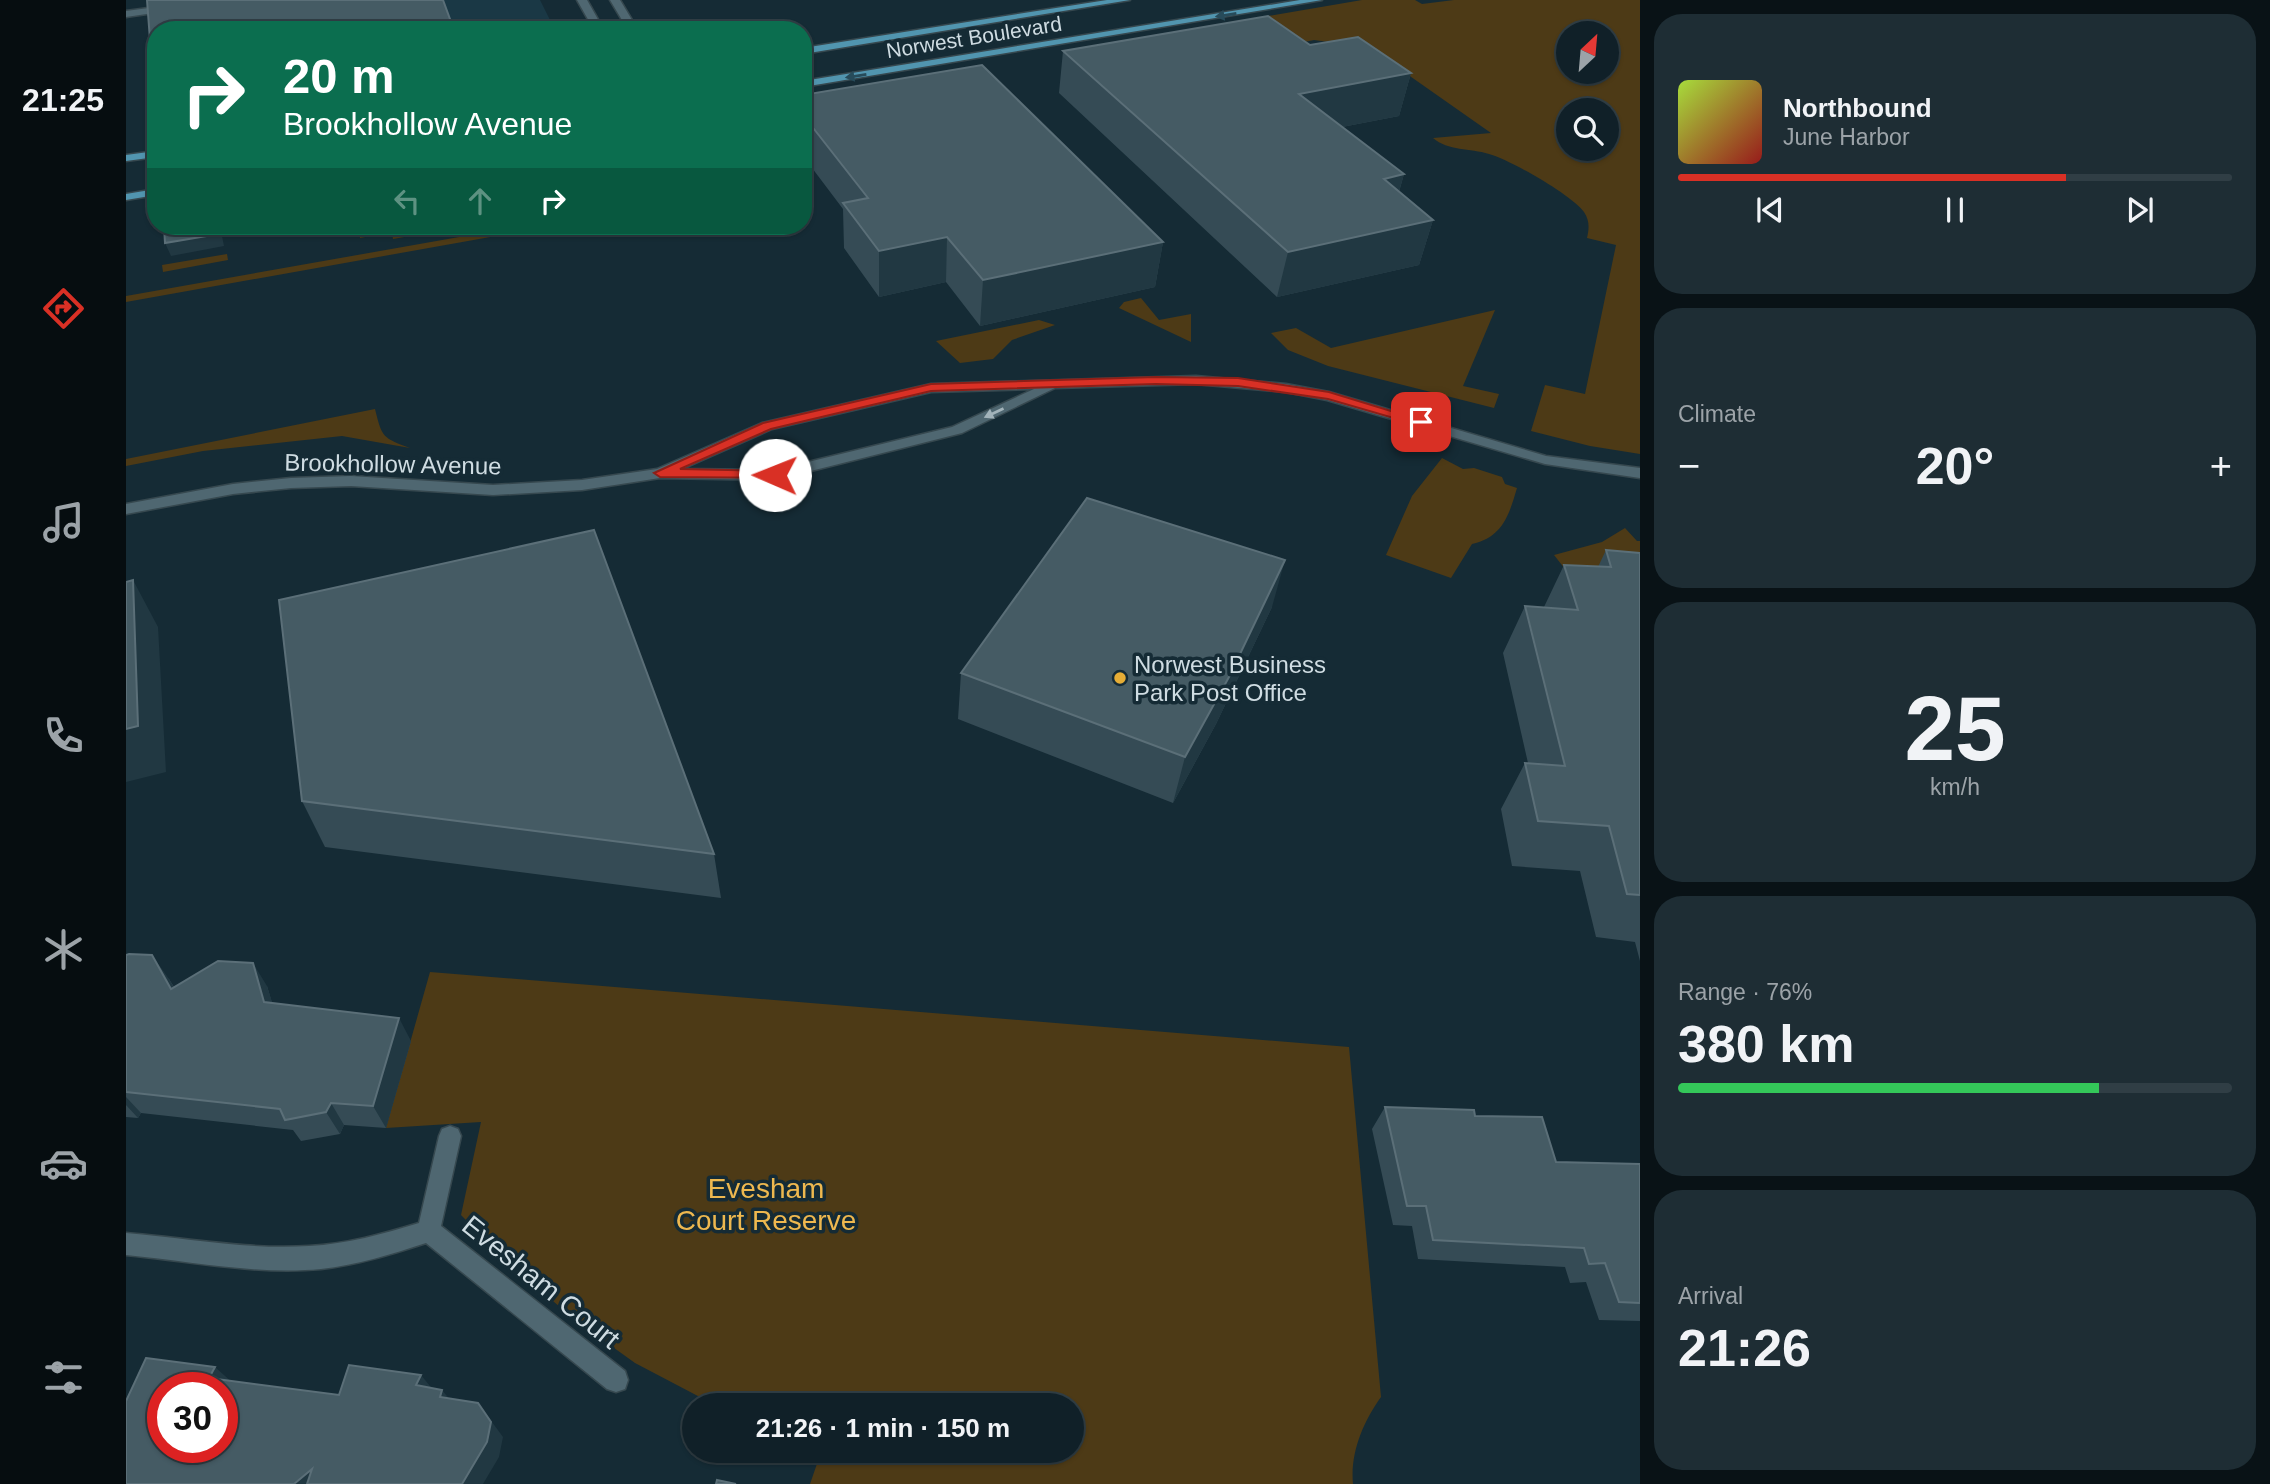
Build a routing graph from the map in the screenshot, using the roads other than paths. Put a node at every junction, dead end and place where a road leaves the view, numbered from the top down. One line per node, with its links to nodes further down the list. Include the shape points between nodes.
1 (582, 0): 7 (street)
2 (615, 0): 8 (street)
3 (1125, 0): 9 (main road, Norwest Boulevard)
4 (1317, 0): 10 (main road, Norwest Boulevard, one-way to 10)
5 (178, 7): 6 (street)
6 (126, 14)
7 (594, 21)
8 (628, 21)
9 (812, 50)
10 (812, 83)
11 (147, 155): 12 (main road)
12 (126, 158)
13 (147, 194): 14 (main road)
14 (126, 197)
15 (1056, 384): 16 (street, Brookhollow Avenue, via 931,388 767,426); 16 (street, Brookhollow Avenue, one-way to 16, via 957,430 775,475); 17 (street, Brookhollow Avenue, via 1196,380 1286,388 1380,409 1507,451)
16 (660, 473): 18 (street, Brookhollow Avenue, via 536,489 291,483)
17 (1640, 473)
18 (126, 509)
19 (450, 1136): 20 (street, Evesham Court)
20 (429, 1231): 21 (street, Evesham Court, via 369,1249 309,1258); 22 (street, Evesham Court)
21 (126, 1244)
22 (616, 1380)

